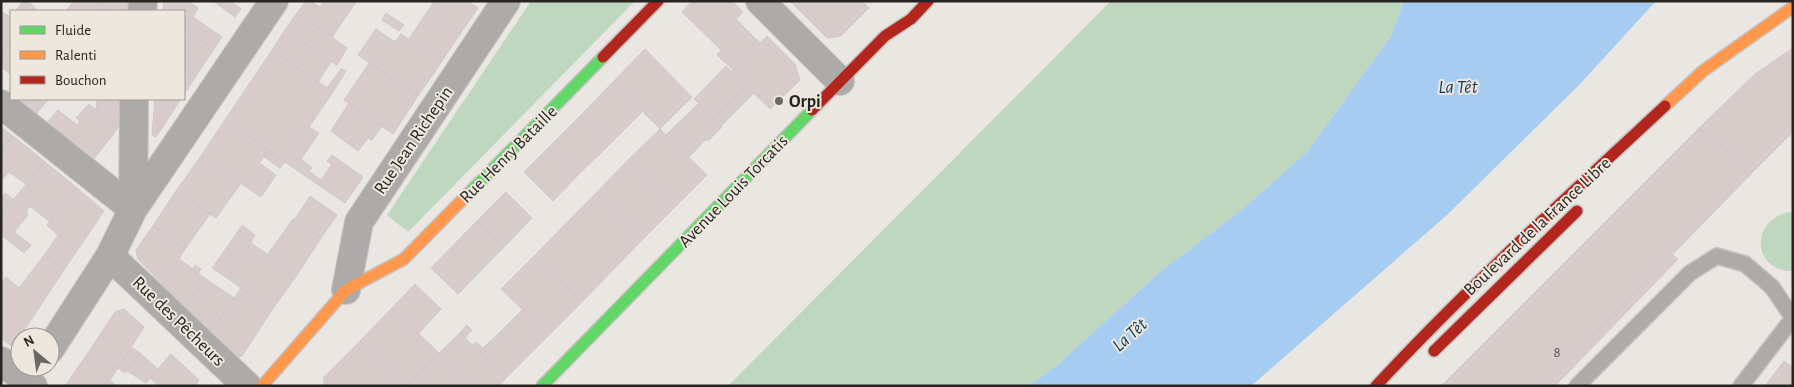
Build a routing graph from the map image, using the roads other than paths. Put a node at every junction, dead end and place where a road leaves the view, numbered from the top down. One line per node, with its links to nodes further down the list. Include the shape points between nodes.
1 (274, 1): 15 (street)
2 (506, 1): 17 (street, Rue Jean Richepin, via 359,222)
3 (658, 1): 17 (street, Rue Henry Bataille, via 404,259)
4 (760, 1): 10 (street)
5 (928, 1): 10 (street, Avenue Louis Torcatis, via 911,19 885,36)
6 (1793, 7): 8 (street, Boulevard de la France Libre)
7 (1793, 16): 8 (street, Boulevard de la France Libre)
8 (1774, 21): 9 (street, Boulevard de la France Libre)
9 (1703, 71): 13 (street, Boulevard de la France Libre); 26 (street, Boulevard de la France Libre, via 1527,234)
10 (840, 81): 25 (street, Avenue Louis Torcatis)
11 (134, 100): 15 (street)
12 (1, 104): 15 (street)
13 (1618, 166)
14 (1585, 202): 21 (street, Boulevard de la France Libre)
15 (133, 209): 16 (street)
16 (110, 256): 19 (street); 23 (street, Rue des Pêcheurs)
17 (346, 290): 24 (street)
18 (1793, 318): 27 (lane, via 1772,288 1745,264 1716,256 1690,273); 28 (lane)
19 (60, 334)
20 (1, 361): 22 (street)
21 (1424, 362)
22 (32, 380)
23 (247, 386)
24 (262, 386)
25 (542, 386)
26 (1376, 386)
27 (1577, 386)
28 (1741, 386)

